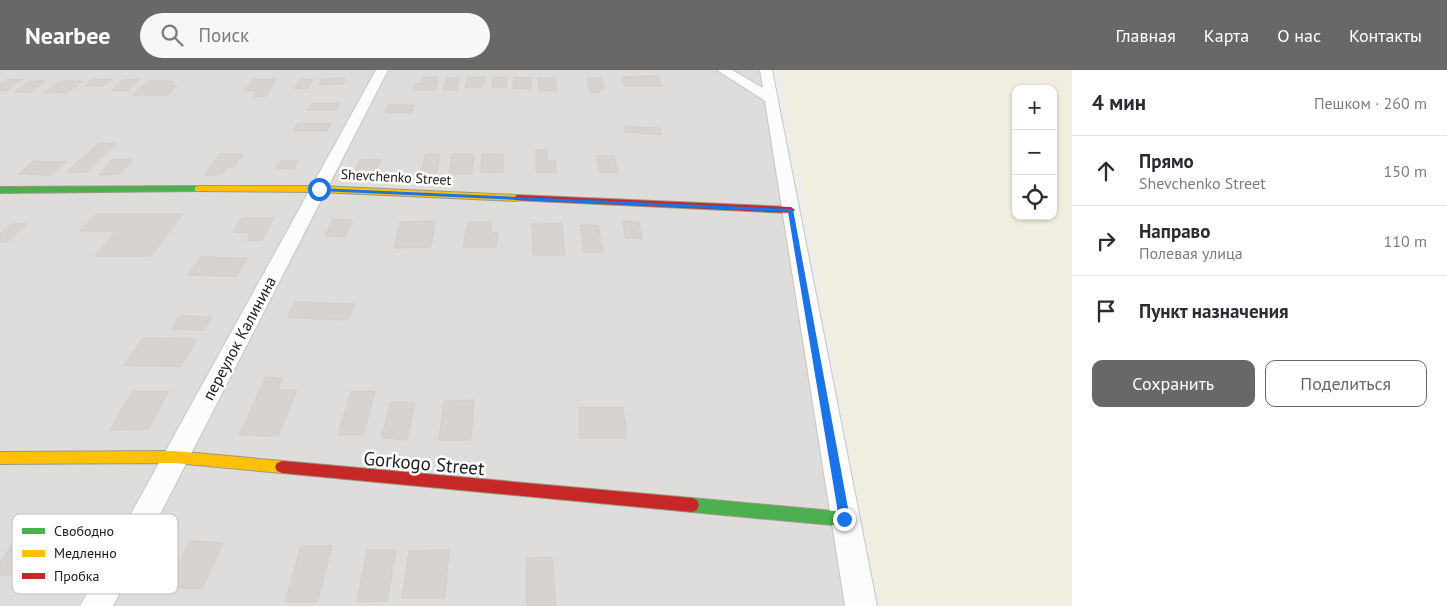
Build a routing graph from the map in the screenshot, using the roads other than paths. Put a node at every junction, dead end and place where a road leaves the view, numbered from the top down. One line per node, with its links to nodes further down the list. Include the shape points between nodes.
1 (382, 70): 5 (street, переулок Калинина)
2 (724, 70): 4 (street)
3 (766, 70): 4 (street)
4 (771, 99): 7 (street)
5 (319, 189): 6 (street, Shevchenko Street); 7 (street, Shevchenko Street); 8 (street, переулок Калинина)
6 (0, 190)
7 (791, 210): 11 (street)
8 (174, 457): 9 (street, Gorkogo Street); 10 (street, переулок Калинина); 11 (street, Gorkogo Street)
9 (0, 458)
10 (144, 514)
11 (844, 519): 14 (street)
12 (102, 594): 13 (street, переулок Калинина)
13 (96, 606)
14 (861, 606)

